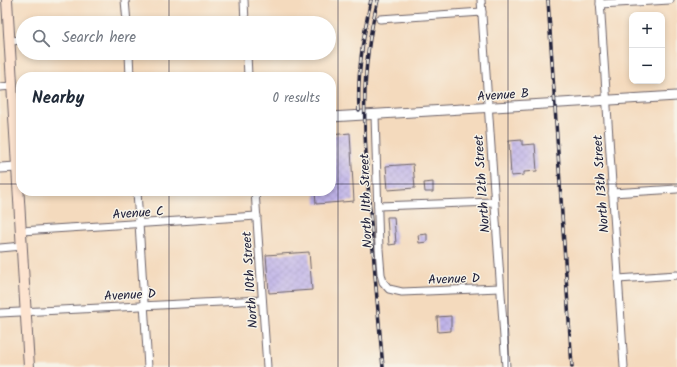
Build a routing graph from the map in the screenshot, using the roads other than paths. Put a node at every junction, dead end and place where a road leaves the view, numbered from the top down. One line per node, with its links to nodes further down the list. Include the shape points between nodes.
1 (7, 0): 12 (main road)
2 (125, 0): 8 (street)
3 (244, 0): 9 (street)
4 (481, 0): 7 (street, North 12th Street)
5 (670, 0): 6 (street)
6 (600, 2): 20 (street, North 13th Street)
7 (482, 12): 10 (street); 21 (street, North 12th Street)
8 (126, 16)
9 (245, 16)
10 (380, 19)
11 (16, 40): 12 (street)
12 (9, 41): 17 (main road)
13 (129, 60): 15 (street)
14 (247, 60): 16 (street)
15 (130, 72)
16 (248, 72)
17 (12, 86): 18 (street); 24 (main road)
18 (0, 87)
19 (677, 96): 20 (street, Avenue B)
20 (606, 100): 21 (street, Avenue B); 28 (street, North 13th Street)
21 (488, 108): 22 (street, Avenue B); 32 (street, North 12th Street)
22 (375, 115): 23 (street, Avenue B); 33 (street, North 11th Street)
23 (336, 117)
24 (16, 120)
25 (16, 167): 26 (street)
26 (0, 168)
27 (677, 189): 28 (street)
28 (612, 194): 40 (street, North 13th Street)
29 (18, 196): 36 (main road)
30 (137, 196): 35 (street)
31 (255, 196): 34 (street, North 10th Street)
32 (494, 202): 33 (street); 42 (street, North 12th Street)
33 (378, 206): 41 (street, North 11th Street, via 381,274)
34 (257, 216): 35 (street, Avenue C); 43 (street, North 10th Street)
35 (139, 224): 36 (street, Avenue C); 44 (street)
36 (20, 231): 37 (main road)
37 (22, 246): 38 (street); 45 (main road)
38 (0, 248)
39 (677, 275): 40 (street)
40 (618, 279): 51 (street, North 13th Street)
41 (386, 286): 42 (street, Avenue D, via 402,292)
42 (500, 288): 50 (street, North 12th Street)
43 (262, 300): 44 (street, Avenue D); 49 (street, North 10th Street)
44 (144, 306): 45 (street, Avenue D); 48 (street)
45 (26, 312): 46 (street, Avenue D); 47 (main road)
46 (0, 313)
47 (29, 367)
48 (148, 367)
49 (266, 367)
50 (506, 367)
51 (624, 367)

